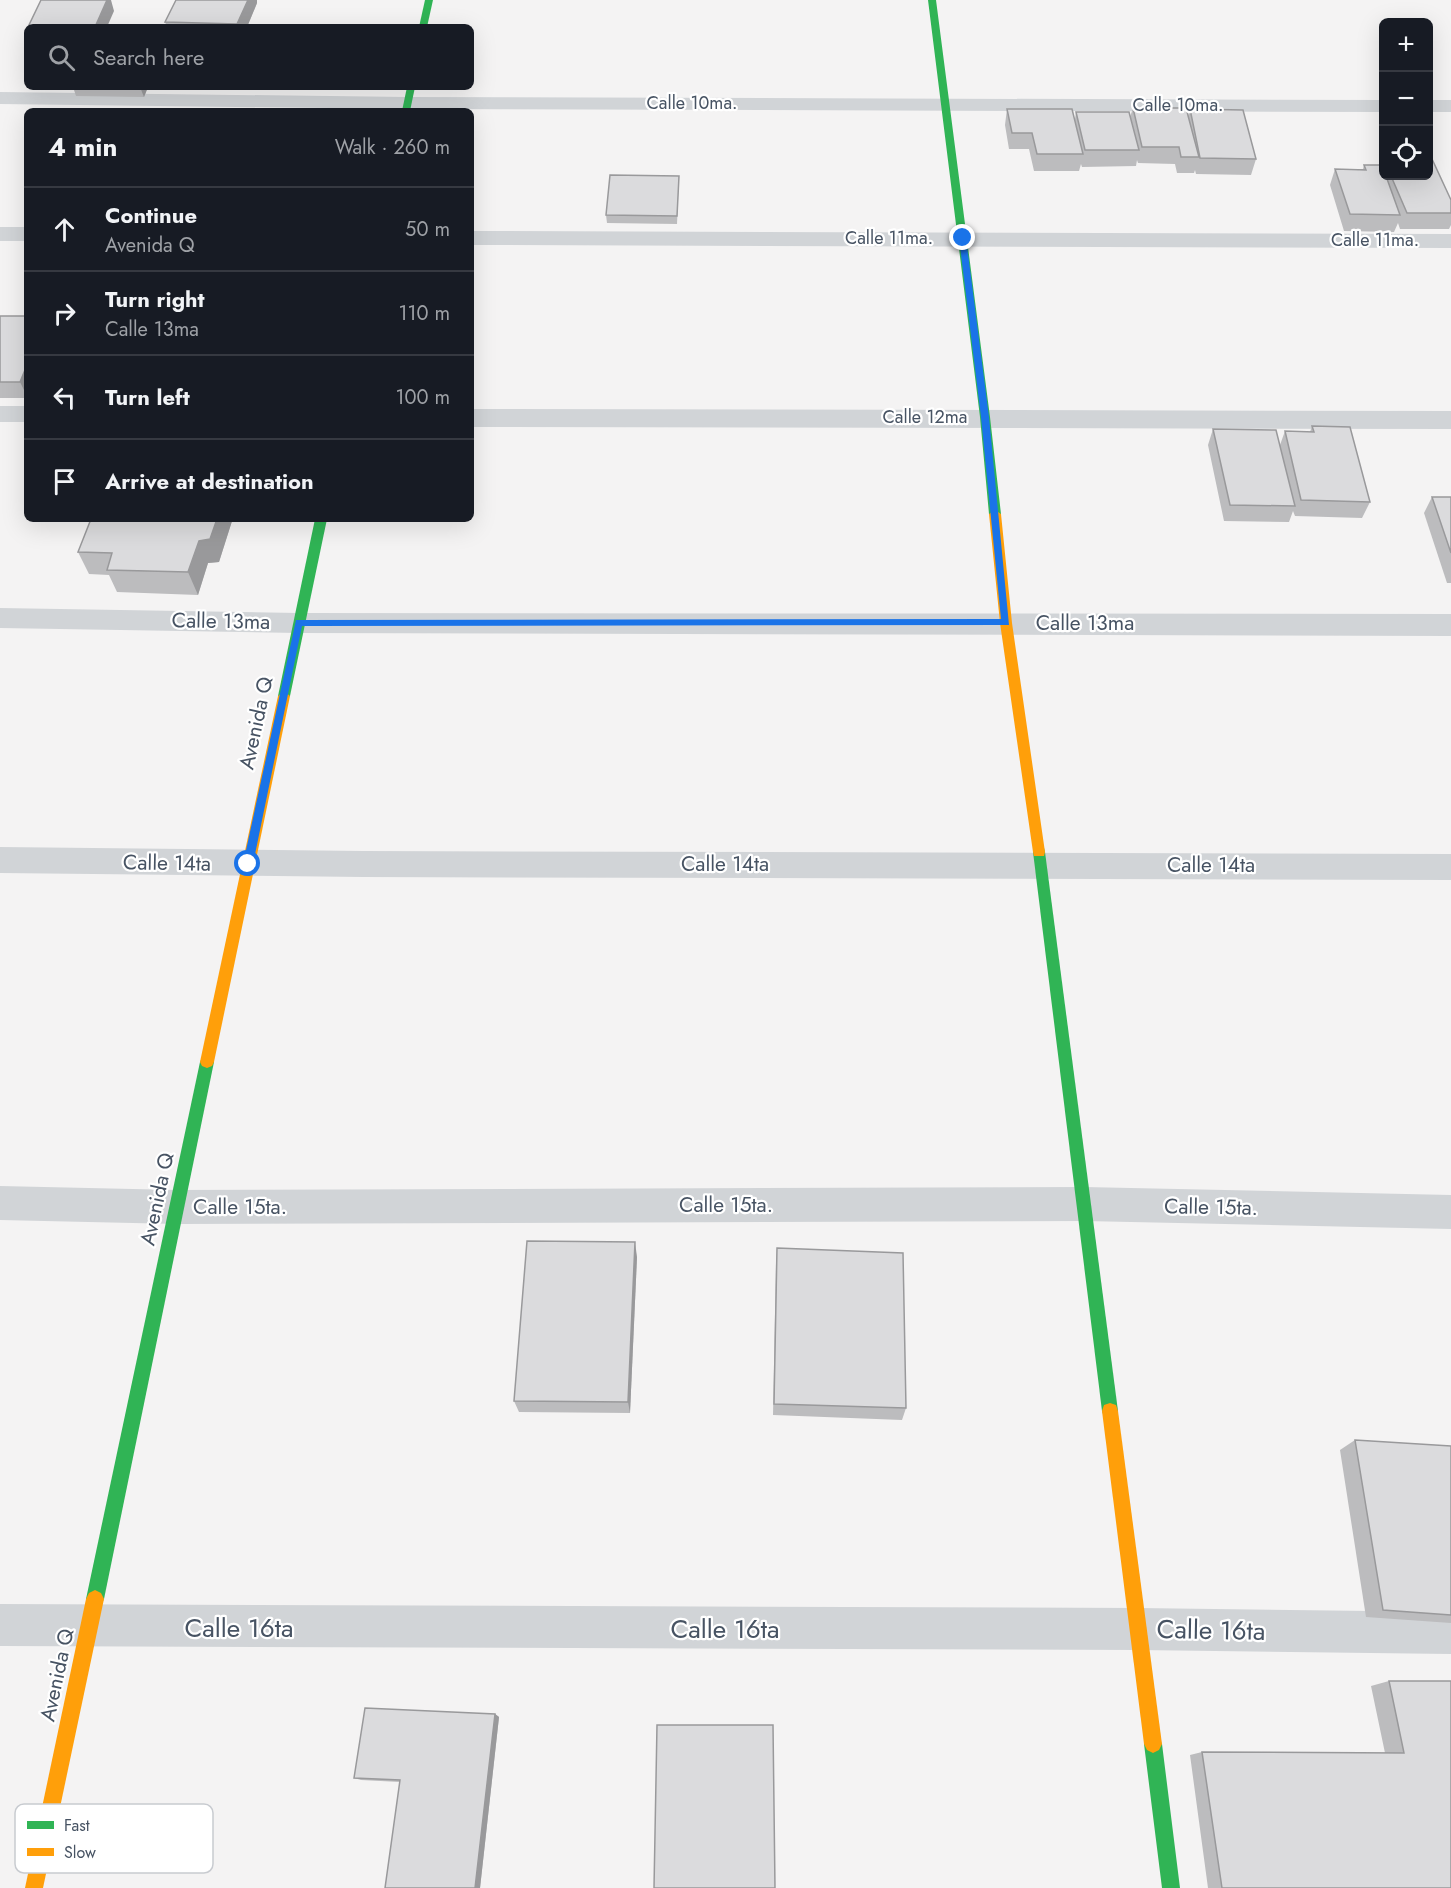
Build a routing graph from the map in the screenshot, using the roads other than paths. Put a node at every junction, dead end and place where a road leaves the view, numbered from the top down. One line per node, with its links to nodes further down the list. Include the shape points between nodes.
1 (429, 0): 3 (street)
2 (932, 0): 6 (street)
3 (424, 24)
4 (0, 99): 5 (street, Calle 10ma.)
5 (408, 100): 6 (street, Calle 10ma.)
6 (946, 103): 7 (street, Calle 10ma.); 13 (street)
7 (1379, 106)
8 (1433, 106): 9 (street)
9 (1451, 106)
10 (0, 234): 11 (street)
11 (24, 234)
12 (474, 238): 13 (street, Calle 11ma.)
13 (963, 238): 14 (street, Calle 11ma.); 17 (street)
14 (1451, 241)
15 (0, 414): 16 (street)
16 (24, 414)
17 (985, 417): 18 (street, Calle 12ma); 19 (street, Calle 12ma); 23 (street)
18 (474, 418)
19 (1451, 420)
20 (320, 522): 22 (street, Avenida Q)
21 (0, 618): 22 (street, Calle 13ma)
22 (299, 622): 23 (street, Calle 13ma); 26 (street, Avenida Q)
23 (1006, 622): 24 (street, Calle 13ma); 27 (street)
24 (1451, 625)
25 (0, 860): 26 (street, Calle 14ta)
26 (248, 864): 27 (street, Calle 14ta); 31 (street, Avenida Q)
27 (1041, 864): 28 (street, Calle 14ta); 30 (street)
28 (1451, 867)
29 (0, 1203): 31 (street, Calle 15ta.)
30 (1084, 1204): 31 (street, Calle 15ta.); 32 (street, Calle 15ta.); 35 (street)
31 (177, 1207): 34 (street, Avenida Q)
32 (1451, 1212)
33 (0, 1625): 34 (street, Calle 16ta)
34 (89, 1627): 35 (street, Calle 16ta); 37 (street, Avenida Q)
35 (1138, 1629): 36 (street, Calle 16ta); 40 (street)
36 (1451, 1633)
37 (52, 1804)
38 (37, 1873): 39 (street, Avenida Q)
39 (34, 1888)
40 (1171, 1888)

